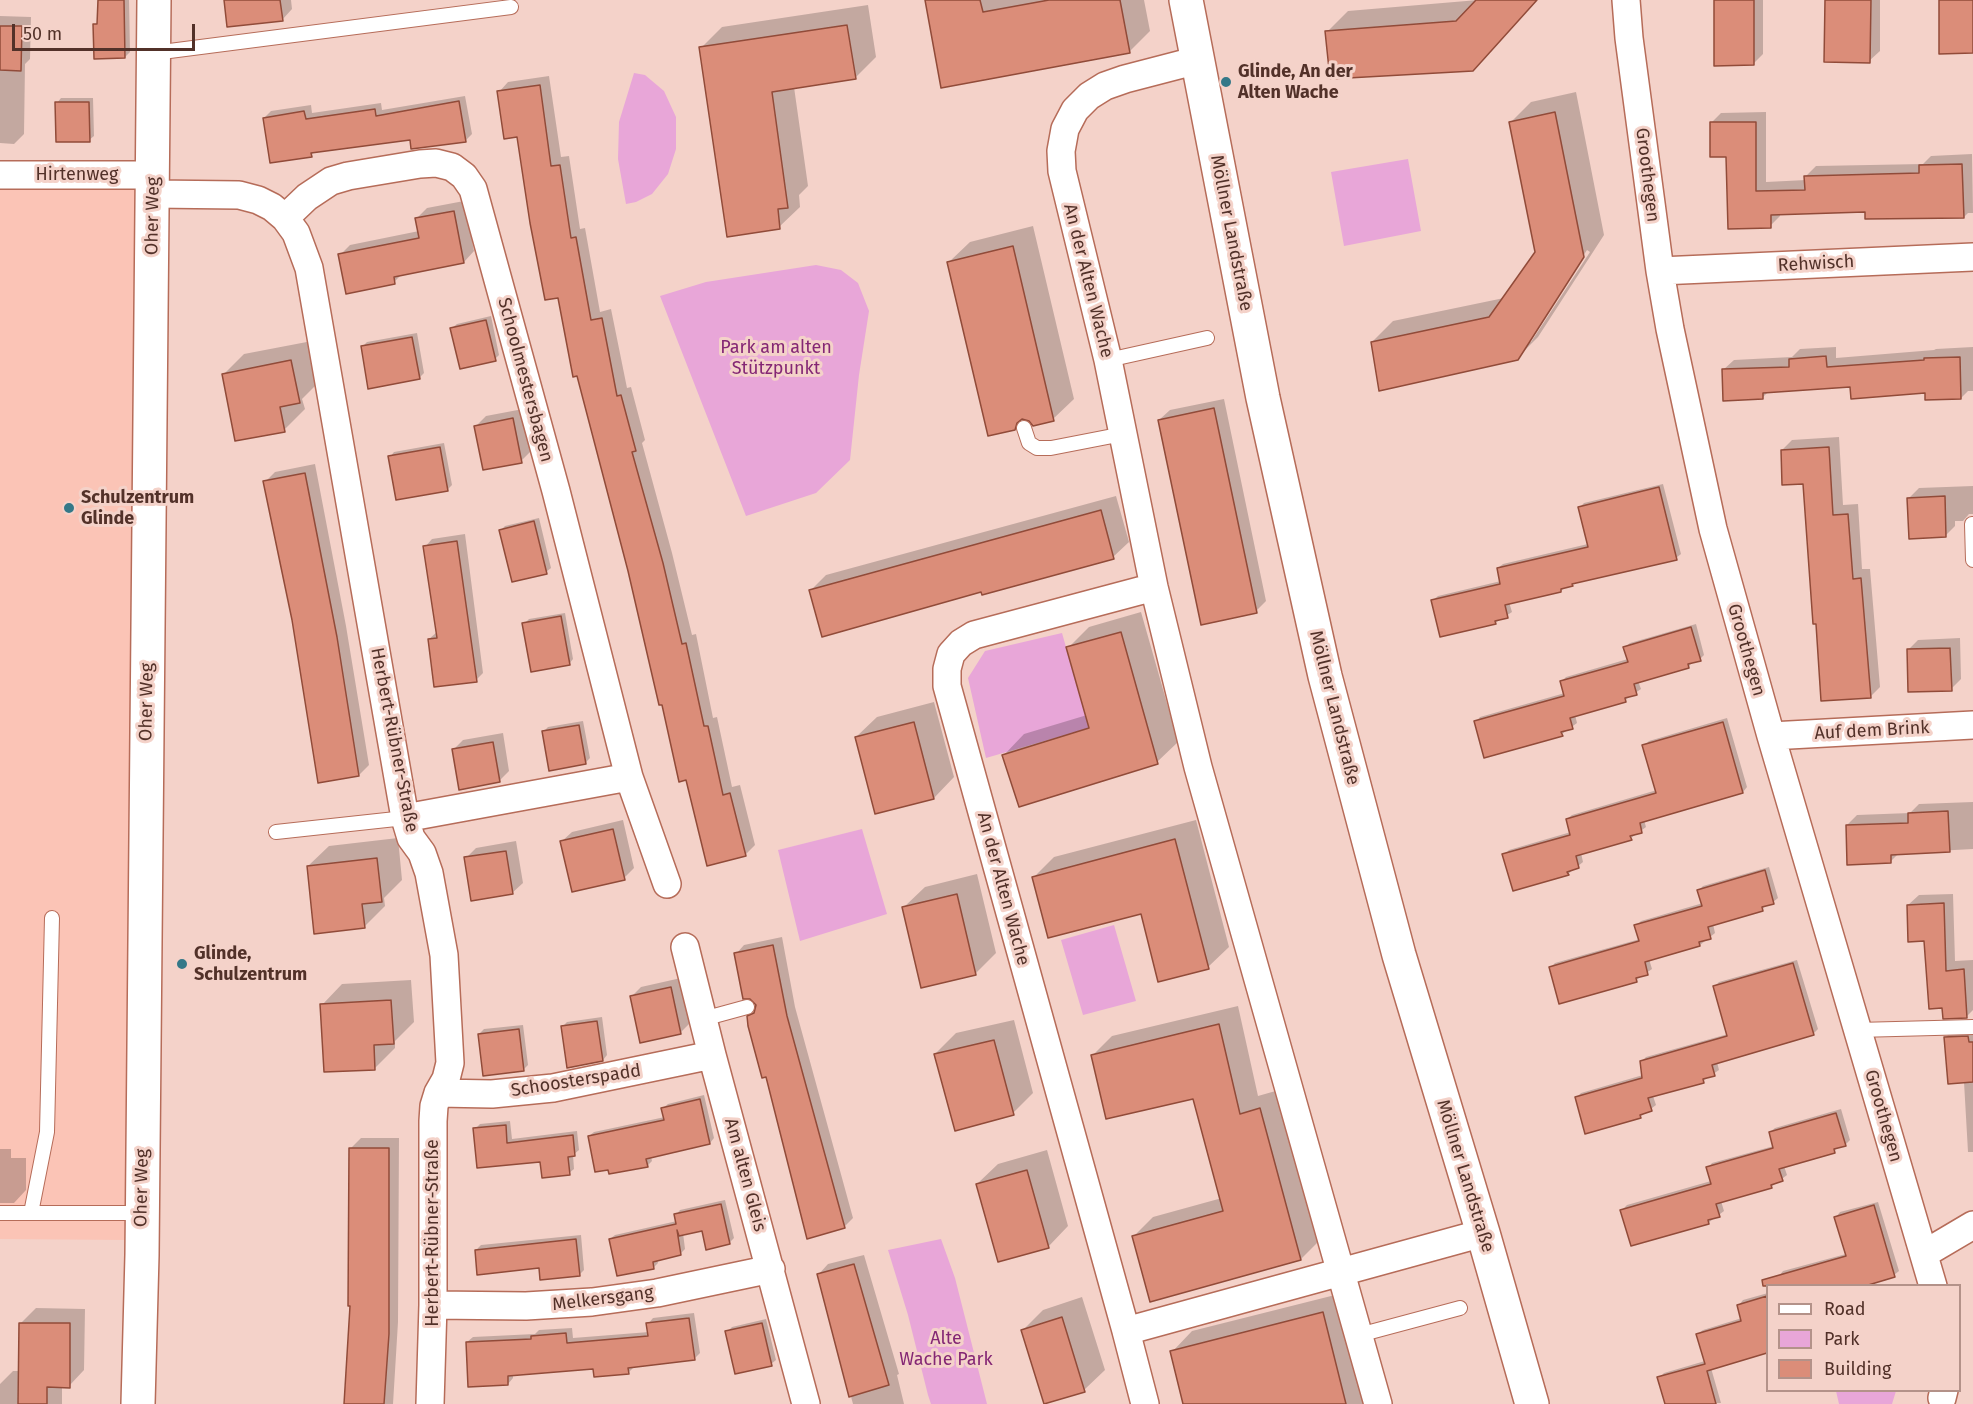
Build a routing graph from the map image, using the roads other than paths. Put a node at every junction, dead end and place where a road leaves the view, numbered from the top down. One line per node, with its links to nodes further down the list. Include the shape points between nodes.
1 (154, 0): 5 (main road, Oher Weg)
2 (1186, 0): 6 (main road, Möllner Landstraße)
3 (1626, 0): 11 (street, Groothegen)
4 (511, 7): 5 (lane)
5 (154, 52): 8 (main road, Oher Weg)
6 (1198, 60): 13 (street, An der Alten Wache, via 1105,86 1075,111 1065,129 1062,171); 37 (main road, Möllner Landstraße, via 1263,398 1325,676 1399,955)
7 (0, 175): 8 (street, Hirtenweg)
8 (153, 184): 9 (street, Herbert-Rübner-Straße, via 239,195 272,207); 35 (main road, Oher Weg)
9 (285, 218): 21 (street, Schoolmestersbagen, via 332,181 420,164 452,167 465,176 473,189); 22 (street, Herbert-Rübner-Straße, via 296,232 309,268)
10 (1973, 257): 11 (street, Rehwisch)
11 (1660, 272): 20 (street, Groothegen, via 1713,529)
12 (1207, 338): 13 (lane)
13 (1108, 360): 15 (street, An der Alten Wache)
14 (1024, 428): 15 (lane, via 1029,443 1037,448)
15 (1123, 434): 18 (street, An der Alten Wache)
16 (1972, 524): 17 (lane)
17 (1973, 560)
18 (1154, 587): 40 (street, An der Alten Wache, via 1209,809); 44 (street, An der Alten Wache, via 974,635 951,654 947,669 947,686)
19 (1973, 725): 20 (street, Auf dem Brink)
20 (1771, 736): 30 (street, Groothegen)
21 (629, 777): 22 (street); 24 (street, Schoolmestersbagen)
22 (405, 818): 23 (lane); 32 (street, Herbert-Rübner-Straße, via 429,873 444,955 450,1063)
23 (276, 832)
24 (667, 884)
25 (52, 918): 34 (lane, via 48,1132)
26 (685, 947): 28 (street, Am alten Gleis)
27 (747, 1007): 28 (lane)
28 (703, 1019): 31 (street, Am alten Gleis)
29 (1973, 1027): 30 (lane)
30 (1857, 1030): 38 (street, Groothegen)
31 (712, 1055): 32 (street, Schoosterspadd, via 552,1088 492,1094); 39 (street, Am alten Gleis)
32 (438, 1093): 42 (street, Herbert-Rübner-Straße, via 433,1120)
33 (0, 1213): 34 (lane)
34 (31, 1213): 35 (lane)
35 (142, 1213): 46 (main road, Oher Weg)
36 (1973, 1225): 38 (street)
37 (1483, 1233): 40 (street); 51 (main road, Möllner Landstraße)
38 (1923, 1254): 41 (street, Groothegen)
39 (771, 1269): 42 (street, Melkersgang, via 592,1302); 48 (street, Am alten Gleis)
40 (1342, 1273): 44 (street); 45 (street, An der Alten Wache)
41 (1932, 1284)
42 (433, 1305): 47 (street, Herbert-Rübner-Straße)
43 (1460, 1308): 45 (lane)
44 (1126, 1331): 49 (street, An der Alten Wache)
45 (1359, 1335): 50 (street, An der Alten Wache)
46 (138, 1404)
47 (430, 1404)
48 (806, 1404)
49 (1145, 1404)
50 (1378, 1404)
51 (1532, 1404)

